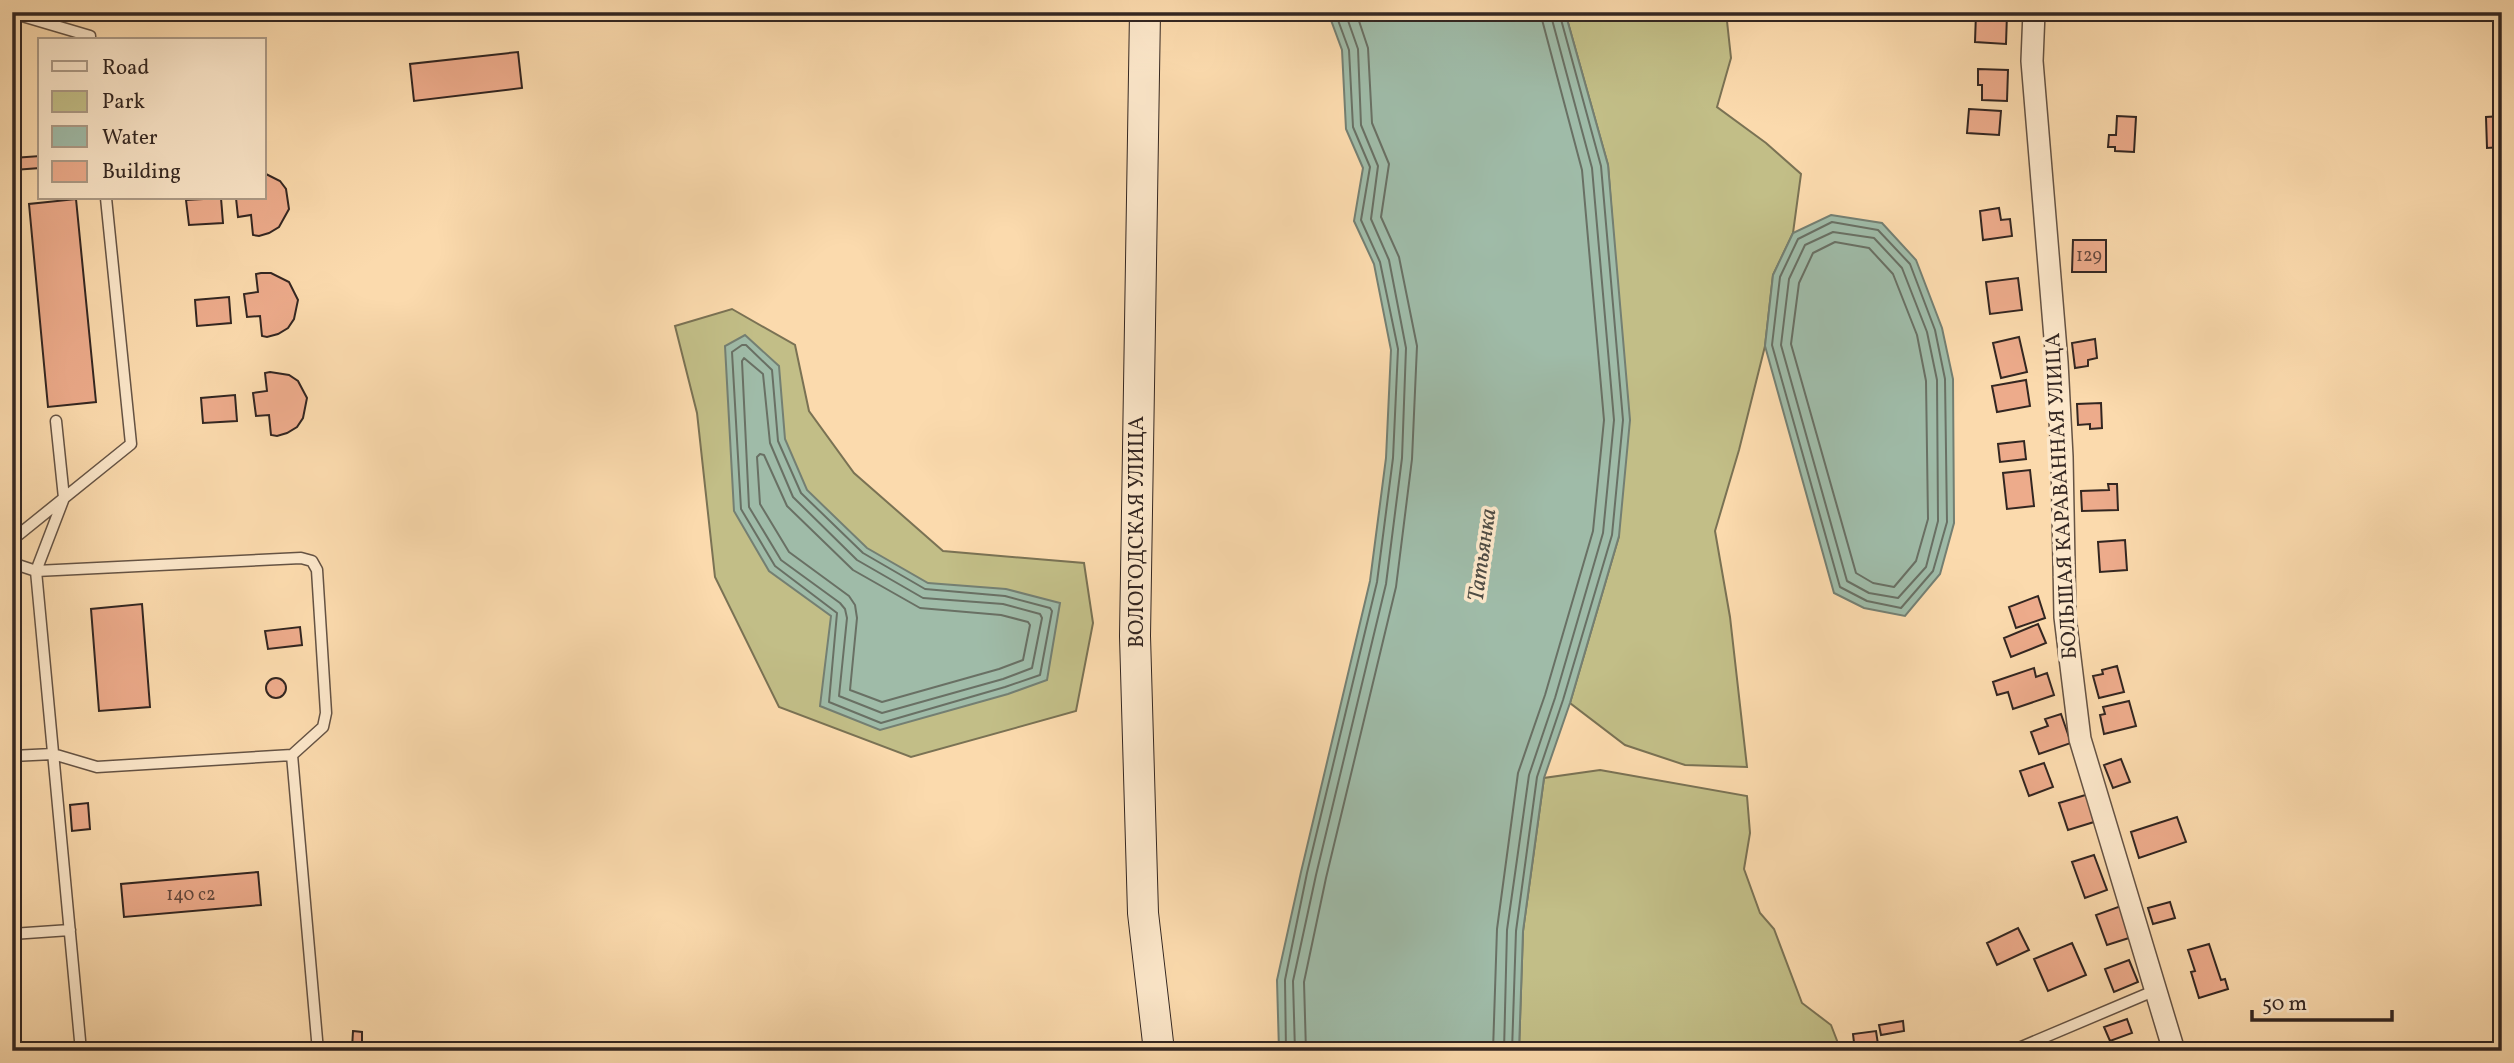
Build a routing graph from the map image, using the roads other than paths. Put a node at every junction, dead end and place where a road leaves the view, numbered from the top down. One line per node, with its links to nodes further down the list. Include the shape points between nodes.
1 (1144, 12): 19 (main road, ВОЛОГОДСКАЯ УЛИЦА, via 1135,636 1143,913)
2 (2034, 12): 16 (street, БОЛЬШАЯ КАРАВАННАЯ УЛИЦА, via 2032,61 2062,457 2065,617 2080,739)
3 (12, 13): 4 (lane)
4 (90, 38)
5 (106, 200): 7 (lane, via 131,444)
6 (56, 421): 7 (lane)
7 (64, 498): 8 (lane); 10 (lane)
8 (12, 540)
9 (12, 563): 10 (lane)
10 (36, 572): 11 (lane); 12 (lane, via 312,561 317,570 326,713 323,727)
11 (53, 754): 12 (lane, via 97,767); 13 (lane); 14 (lane)
12 (292, 755): 18 (lane)
13 (12, 756)
14 (70, 930): 15 (lane); 17 (lane)
15 (12, 934)
16 (2156, 990): 20 (lane); 21 (street, БОЛЬШАЯ КАРАВАННАЯ УЛИЦА)
17 (81, 1051)
18 (318, 1051)
19 (1159, 1051)
20 (2012, 1051)
21 (2174, 1051)

